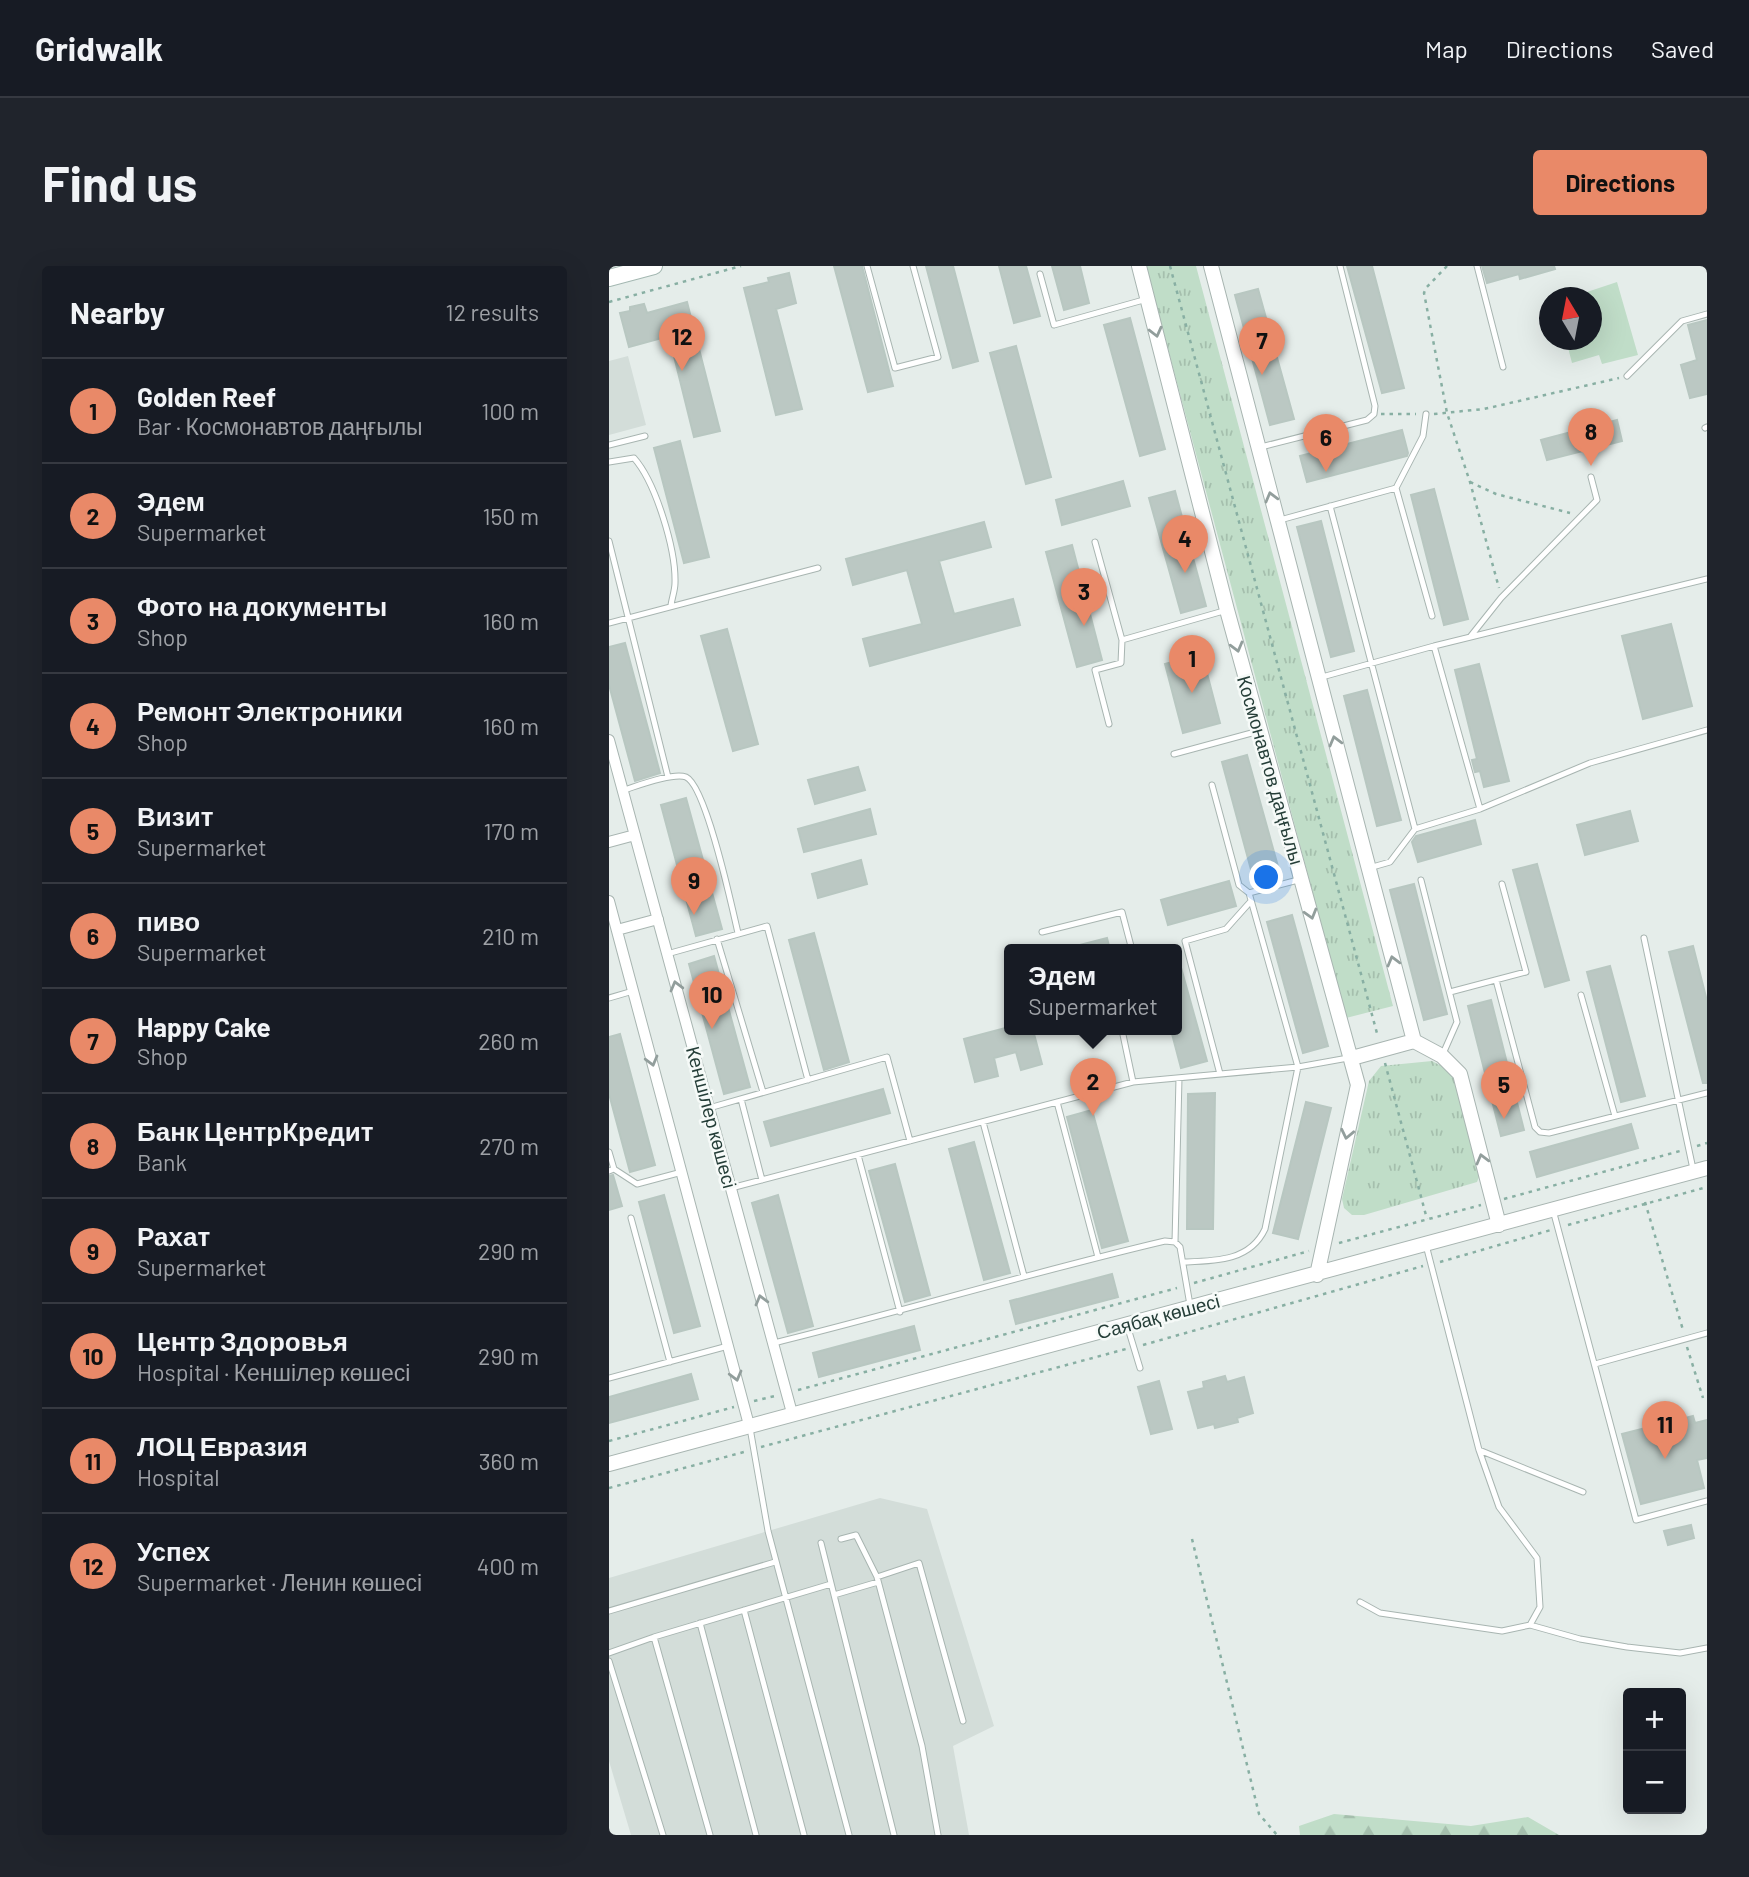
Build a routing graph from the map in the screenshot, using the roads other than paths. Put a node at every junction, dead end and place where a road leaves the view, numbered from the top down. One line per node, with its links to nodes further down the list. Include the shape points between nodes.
1 (867, 266): 2 (lane, via 895,368 938,357)
2 (913, 266)
3 (1139, 266): 10 (street, Космонавтов даңғылы)
4 (1211, 266): 17 (street)
5 (1340, 266): 17 (lane, via 1374,414 1367,420)
6 (1477, 266): 12 (lane)
7 (645, 267): 9 (main road)
8 (1040, 274): 10 (lane, via 1054,325)
9 (609, 278)
10 (1147, 299): 28 (street, Космонавтов даңғылы, one-way to 28)
11 (1707, 314): 13 (lane, via 1682,321)
12 (1503, 367)
13 (1627, 376)
14 (1426, 414): 20 (lane, via 1423,436)
15 (645, 436): 16 (lane)
16 (609, 445)
17 (1258, 448): 22 (street, one-way to 17)
18 (609, 462): 27 (lane, via 634,458 644,469 668,531 675,583)
19 (1591, 477): 32 (lane, via 1597,497)
20 (1396, 488): 21 (lane); 29 (lane)
21 (1330, 506): 22 (lane); 35 (lane)
22 (1277, 521): 36 (street)
23 (609, 541): 30 (lane)
24 (1095, 542): 33 (lane)
25 (818, 568): 27 (lane)
26 (1707, 579): 32 (lane)
27 (671, 605): 30 (lane)
28 (1227, 610): 33 (lane); 38 (street, Космонавтов даңғылы, one-way to 38)
29 (1432, 615)
30 (630, 618): 31 (lane); 42 (lane)
31 (609, 623)
32 (1470, 637): 34 (lane)
33 (1122, 640): 37 (lane, via 1121,663 1095,670)
34 (1434, 646): 35 (lane); 45 (lane)
35 (1372, 663): 36 (lane); 46 (lane)
36 (1319, 678): 49 (street, one-way to 36)
37 (1109, 723)
38 (1260, 730): 41 (lane); 50 (street, Космонавтов даңғылы)
39 (1707, 730): 45 (lane, via 1590,763)
40 (609, 740): 44 (street, Кеншілер көшесі)
41 (1174, 754)
42 (669, 777): 44 (lane); 59 (lane, via 687,778 700,793)
43 (1212, 785): 53 (lane, via 1239,885)
44 (623, 790): 47 (street, Кеншілер көшесі)
45 (1480, 808): 46 (lane)
46 (1415, 829): 49 (lane, via 1390,862)
47 (635, 835): 48 (street); 56 (street, Кеншілер көшесі)
48 (609, 842)
49 (1369, 868): 70 (street, one-way to 49)
50 (1301, 879): 53 (lane); 72 (street, Космонавтов даңғылы, one-way to 72)
51 (1421, 880): 66 (lane)
52 (1502, 884): 64 (lane, via 1526,972)
53 (1249, 893): 55 (lane)
54 (609, 901): 57 (street)
55 (1251, 901): 73 (lane); 74 (lane, via 1226,929 1185,940)
56 (658, 919): 57 (street); 63 (street, Кеншілер көшесі)
57 (617, 930): 65 (street)
58 (1042, 932): 62 (lane, via 1122,912)
59 (739, 933): 61 (lane); 76 (lane, via 767,926)
60 (1644, 938): 81 (lane)
61 (717, 939): 63 (lane); 78 (lane)
62 (1130, 944)
63 (667, 954): 83 (street, Кеншілер көшесі, one-way to 63)
64 (1496, 981): 66 (lane); 84 (lane, via 1535,1127 1549,1133)
65 (633, 991): 68 (lane); 91 (street, one-way to 91)
66 (1450, 992): 71 (lane, via 1457,1022)
67 (1581, 995): 84 (lane)
68 (609, 998)
69 (1123, 1035): 77 (lane)
70 (1415, 1041): 71 (street); 72 (street)
71 (1442, 1056): 96 (street, one-way to 71, via 1459,1074)
72 (1352, 1058): 73 (lane); 101 (street, Космонавтов даңғылы, one-way to 101, via 1358,1085)
73 (1298, 1067): 74 (lane); 100 (lane, via 1260,1239 1232,1258)
74 (1220, 1074): 75 (lane)
75 (1179, 1078): 77 (lane); 97 (lane)
76 (808, 1080): 78 (lane); 86 (lane, via 887,1058)
77 (1133, 1082): 82 (lane)
78 (763, 1093): 80 (lane)
79 (1707, 1093): 81 (lane)
80 (741, 1099): 83 (lane); 92 (lane)
81 (1680, 1101): 84 (lane); 90 (lane, via 1688,1148)
82 (1057, 1102): 85 (lane); 99 (lane)
83 (709, 1108): 93 (street, Кеншілер көшесі)
84 (1615, 1116)
85 (983, 1122): 86 (lane); 102 (lane)
86 (910, 1141): 88 (lane)
87 (609, 1152): 89 (lane)
88 (858, 1155): 92 (lane); 104 (lane)
89 (611, 1170): 91 (lane, via 637,1184)
90 (1700, 1170): 94 (street, Саябақ көшесі)
91 (681, 1172): 108 (street)
92 (762, 1180): 93 (lane)
93 (731, 1188): 107 (street, Кеншілер көшесі, one-way to 93)
94 (1553, 1210): 96 (street, Саябақ көшесі); 110 (lane)
95 (631, 1218): 109 (lane)
96 (1499, 1225): 98 (street, Саябақ көшесі)
97 (1175, 1242): 99 (lane); 100 (lane)
98 (1426, 1245): 101 (street, Саябақ көшесі); 115 (lane)
99 (1098, 1257): 102 (lane)
100 (1184, 1262): 103 (lane)
101 (1317, 1275): 103 (street, Саябақ көшесі)
102 (1024, 1276): 104 (lane)
103 (1191, 1308): 105 (street, Саябақ көшесі)
104 (901, 1312): 107 (lane)
105 (1127, 1325): 111 (lane); 113 (street, Саябақ көшесі)
106 (1707, 1333): 110 (lane)
107 (772, 1343): 113 (street, Кеншілер көшесі)
108 (728, 1346): 109 (lane); 114 (street, one-way to 114)
109 (670, 1362): 112 (lane)
110 (1595, 1364): 118 (lane, via 1636,1520)
111 (1140, 1368)
112 (609, 1378)
113 (792, 1413): 114 (street, Саябақ көшесі)
114 (749, 1425): 116 (street, Саябақ көшесі); 121 (lane)
115 (1479, 1450): 117 (lane); 130 (lane, via 1499,1507 1537,1558 1540,1606)
116 (609, 1464)
117 (1583, 1492)
118 (1707, 1501)
119 (841, 1539): 122 (lane, via 856,1535)
120 (821, 1543): 123 (lane)
121 (775, 1562): 125 (lane); 128 (lane)
122 (877, 1579): 124 (lane); 135 (lane, via 919,1563); 142 (lane, via 922,1746)
123 (831, 1584): 124 (lane); 125 (lane)
124 (834, 1595): 141 (lane)
125 (785, 1598): 127 (lane); 140 (lane)
126 (1360, 1602): 130 (lane, via 1380,1613 1502,1631)
127 (744, 1610): 129 (lane); 139 (lane)
128 (609, 1611)
129 (699, 1623): 131 (lane); 138 (lane)
130 (1529, 1625): 132 (lane, via 1627,1647 1680,1653)
131 (654, 1637): 133 (lane); 137 (lane)
132 (1707, 1648)
133 (609, 1653)
134 (609, 1661): 136 (lane)
135 (963, 1721)
136 (663, 1835)
137 (710, 1835)
138 (756, 1835)
139 (804, 1835)
140 (849, 1835)
141 (894, 1835)
142 (938, 1835)

